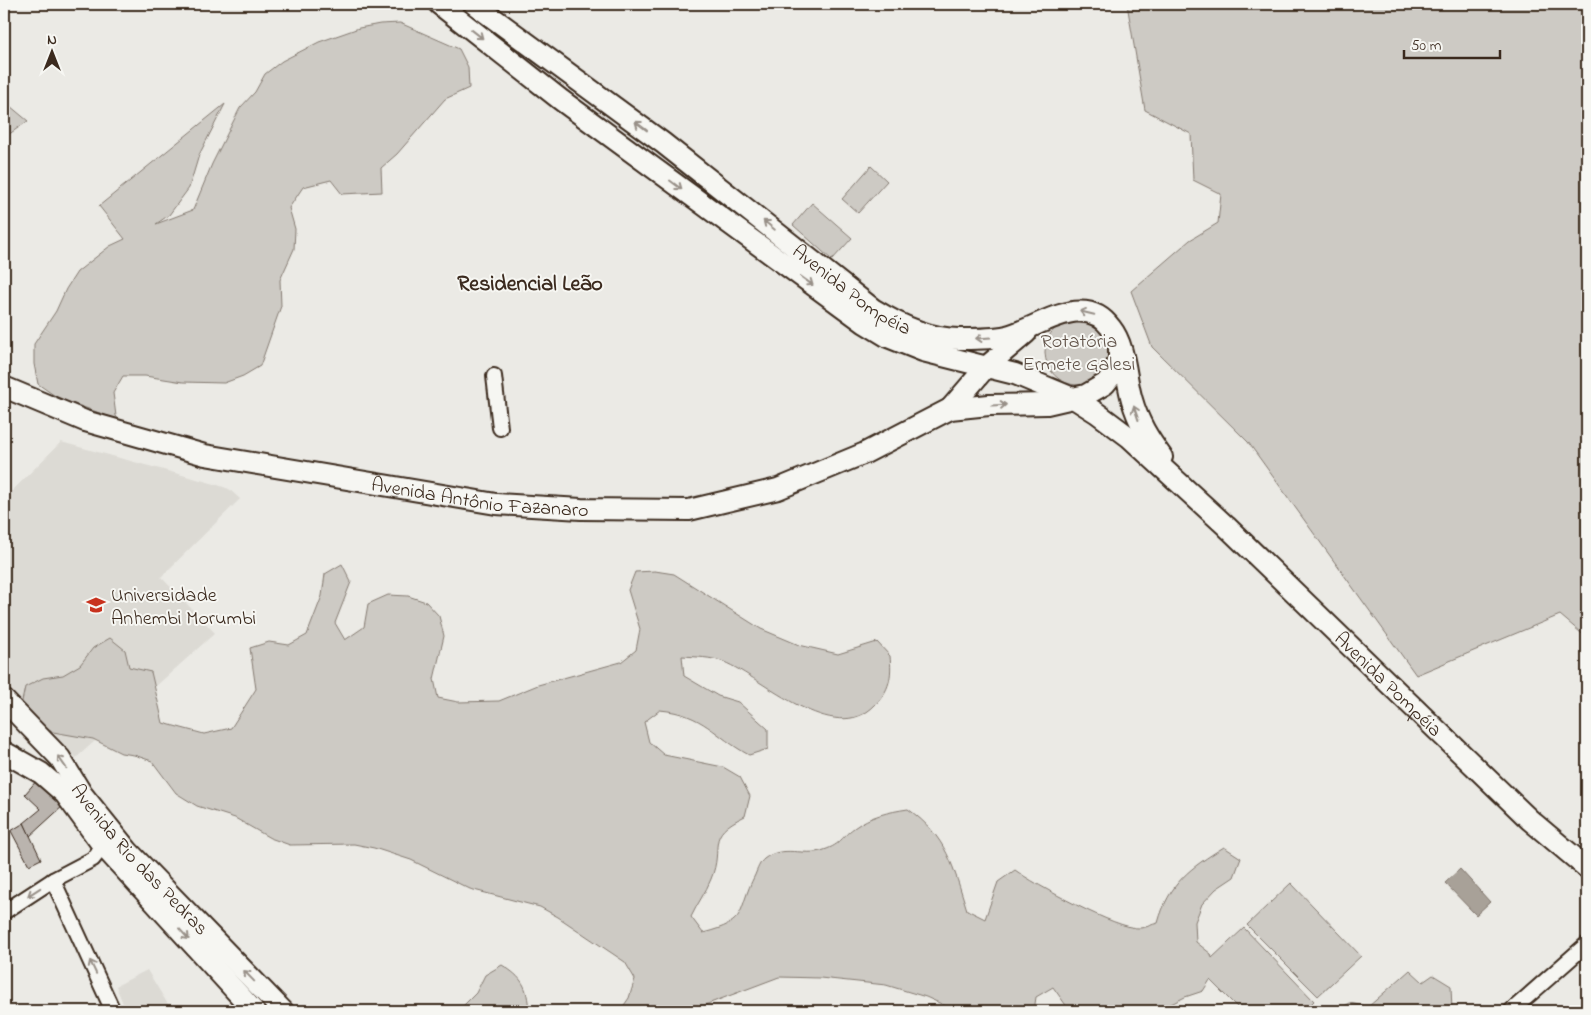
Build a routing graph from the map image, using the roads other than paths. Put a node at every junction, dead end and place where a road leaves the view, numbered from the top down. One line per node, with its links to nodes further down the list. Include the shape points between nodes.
1 (439, 4): 4 (main road, Avenida Pompéia, one-way to 4)
2 (474, 4): 3 (main road, Avenida Pompéia)
3 (523, 39): 4 (main road, via 508,48); 5 (main road, Avenida Pompéia, one-way to 3)
4 (508, 58): 6 (main road, Avenida Pompéia)
5 (663, 143): 6 (main road, via 662,153 657,158); 7 (main road, Avenida Pompéia, one-way to 5, via 1006,336 960,339 924,333 888,318)
6 (622, 144): 9 (main road, Avenida Pompéia, one-way to 9, via 865,323 903,344)
7 (1031, 329): 8 (main road, Avenida Pompéia, one-way to 7, via 1111,327 1087,312 1067,312); 10 (main road, Avenida Antônio Fazanaro)
8 (1119, 345): 13 (main road, Avenida Antônio Fazanaro, via 1119,359 1110,378 1095,391); 16 (main road, Avenida Pompéia, one-way to 8, via 1139,422)
9 (947, 357): 10 (main road, Avenida Pompéia); 14 (main road, via 959,384)
10 (986, 368): 13 (main road, Avenida Pompéia, via 1016,374); 14 (main road, Avenida Antônio Fazanaro)
11 (494, 376): 15 (street)
12 (4, 387): 14 (main road, Avenida Antônio Fazanaro, via 85,421 205,455 496,504 581,509 689,510 778,489 865,453)
13 (1075, 399): 14 (main road, Avenida Antônio Fazanaro, one-way to 13, via 1047,404); 16 (main road, Avenida Pompéia, via 1129,437)
14 (950, 409)
15 (500, 428)
16 (1193, 496): 20 (main road, Avenida Pompéia, via 1530,820)
17 (4, 700): 26 (main road, Avenida Rio das Pedras, one-way to 17, via 128,850 82,794 60,758)
18 (4, 752): 19 (main road, Avenida Rio das Pedras, via 53,782)
19 (103, 846): 21 (street, via 93,859); 25 (main road, Avenida Rio das Pedras, one-way to 25)
20 (1587, 868)
21 (53, 880): 22 (street, one-way to 22); 24 (street, one-way to 21)
22 (4, 912)
23 (1587, 944): 27 (street)
24 (113, 1011)
25 (254, 1011)
26 (283, 1011)
27 (1512, 1011)

